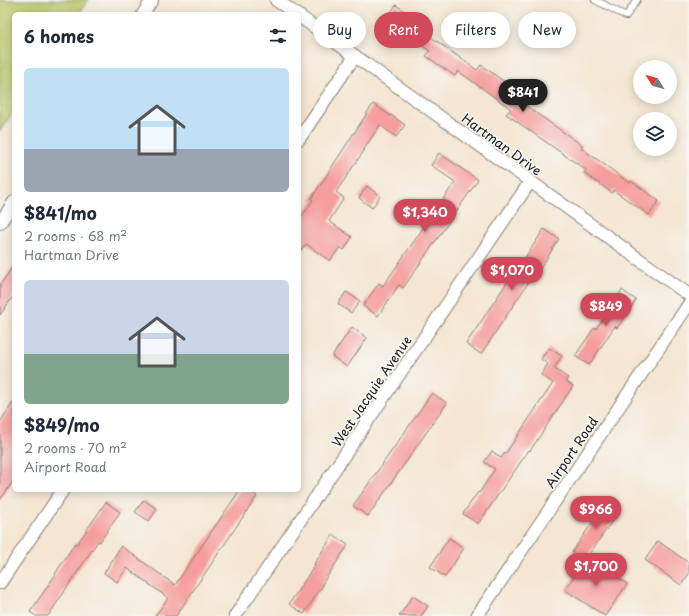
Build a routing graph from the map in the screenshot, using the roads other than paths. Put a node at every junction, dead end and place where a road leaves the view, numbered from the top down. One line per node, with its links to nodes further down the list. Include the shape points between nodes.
1 (152, 0): 5 (street)
2 (276, 0): 6 (street)
3 (595, 0): 4 (lane, via 626,16)
4 (637, 0)
5 (143, 12)
6 (293, 12)
7 (301, 17): 8 (street, Hartman Drive)
8 (355, 56): 9 (street); 10 (street, Hartman Drive)
9 (301, 136)
10 (530, 182): 13 (street, Hartman Drive); 17 (street, West Jacquie Avenue)
11 (12, 205): 12 (street)
12 (0, 223)
13 (689, 295)
14 (689, 304): 18 (street, Airport Road)
15 (62, 492): 16 (street)
16 (0, 583)
17 (235, 616)
18 (477, 616)

